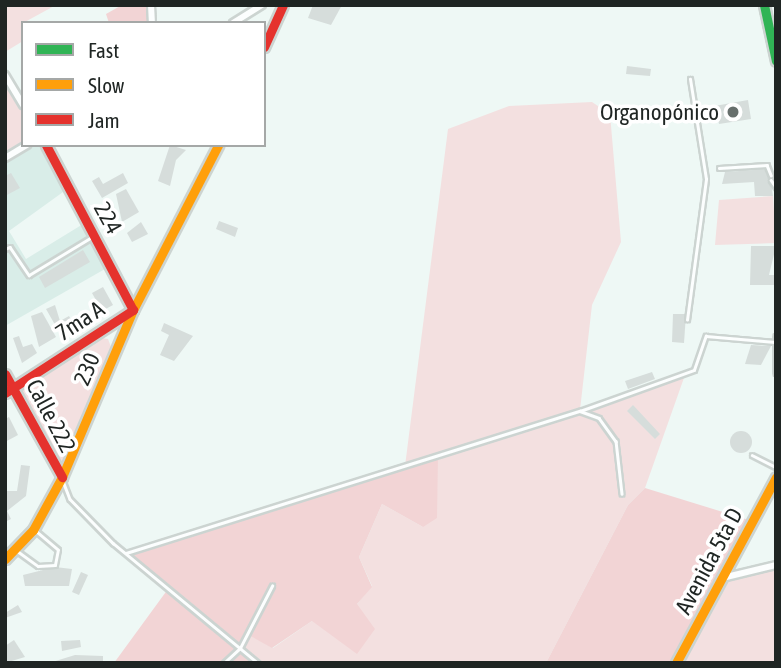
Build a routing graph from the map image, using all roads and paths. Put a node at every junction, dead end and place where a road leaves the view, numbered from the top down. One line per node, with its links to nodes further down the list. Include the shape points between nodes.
1 (262, 5): 4 (street)
2 (283, 5): 5 (street)
3 (764, 5): 6 (street)
4 (236, 21)
5 (266, 43)
6 (776, 61)
7 (5, 75): 9 (street)
8 (690, 79): 21 (lane, via 705,179)
9 (21, 102)
10 (24, 147): 13 (street)
11 (47, 147): 18 (street, 224)
12 (217, 147): 20 (street, 230)
13 (5, 158)
14 (719, 168): 15 (lane, via 767,165)
15 (771, 175)
16 (771, 180): 17 (lane)
17 (776, 187)
18 (95, 234): 19 (lane, via 29,275 10,247); 20 (street, 224)
19 (5, 249)
20 (133, 310): 26 (street, 7ma A); 30 (street, 230)
21 (687, 320)
22 (776, 336): 23 (lane)
23 (775, 342): 24 (lane); 27 (lane, via 706,336 694,370)
24 (776, 373)
25 (5, 374): 26 (street, Calle 222)
26 (10, 390): 30 (street, Calle 222)
27 (580, 411): 32 (lane, via 599,418 616,442); 35 (lane)
28 (752, 455): 29 (lane)
29 (776, 467)
30 (62, 477): 33 (street, 230); 35 (lane, via 70,499)
31 (776, 477): 38 (street, Avenida 5ta D)
32 (622, 494)
33 (33, 530): 34 (street, 230); 34 (lane, via 58,550 58,561 41,567)
34 (16, 550): 36 (street, 230)
35 (126, 553): 40 (lane)
36 (5, 559)
37 (776, 565): 38 (street)
38 (722, 578): 43 (street, Avenida 5ta D)
39 (272, 586): 40 (lane)
40 (240, 648): 41 (lane); 42 (lane)
41 (224, 663)
42 (258, 663)
43 (676, 663)

